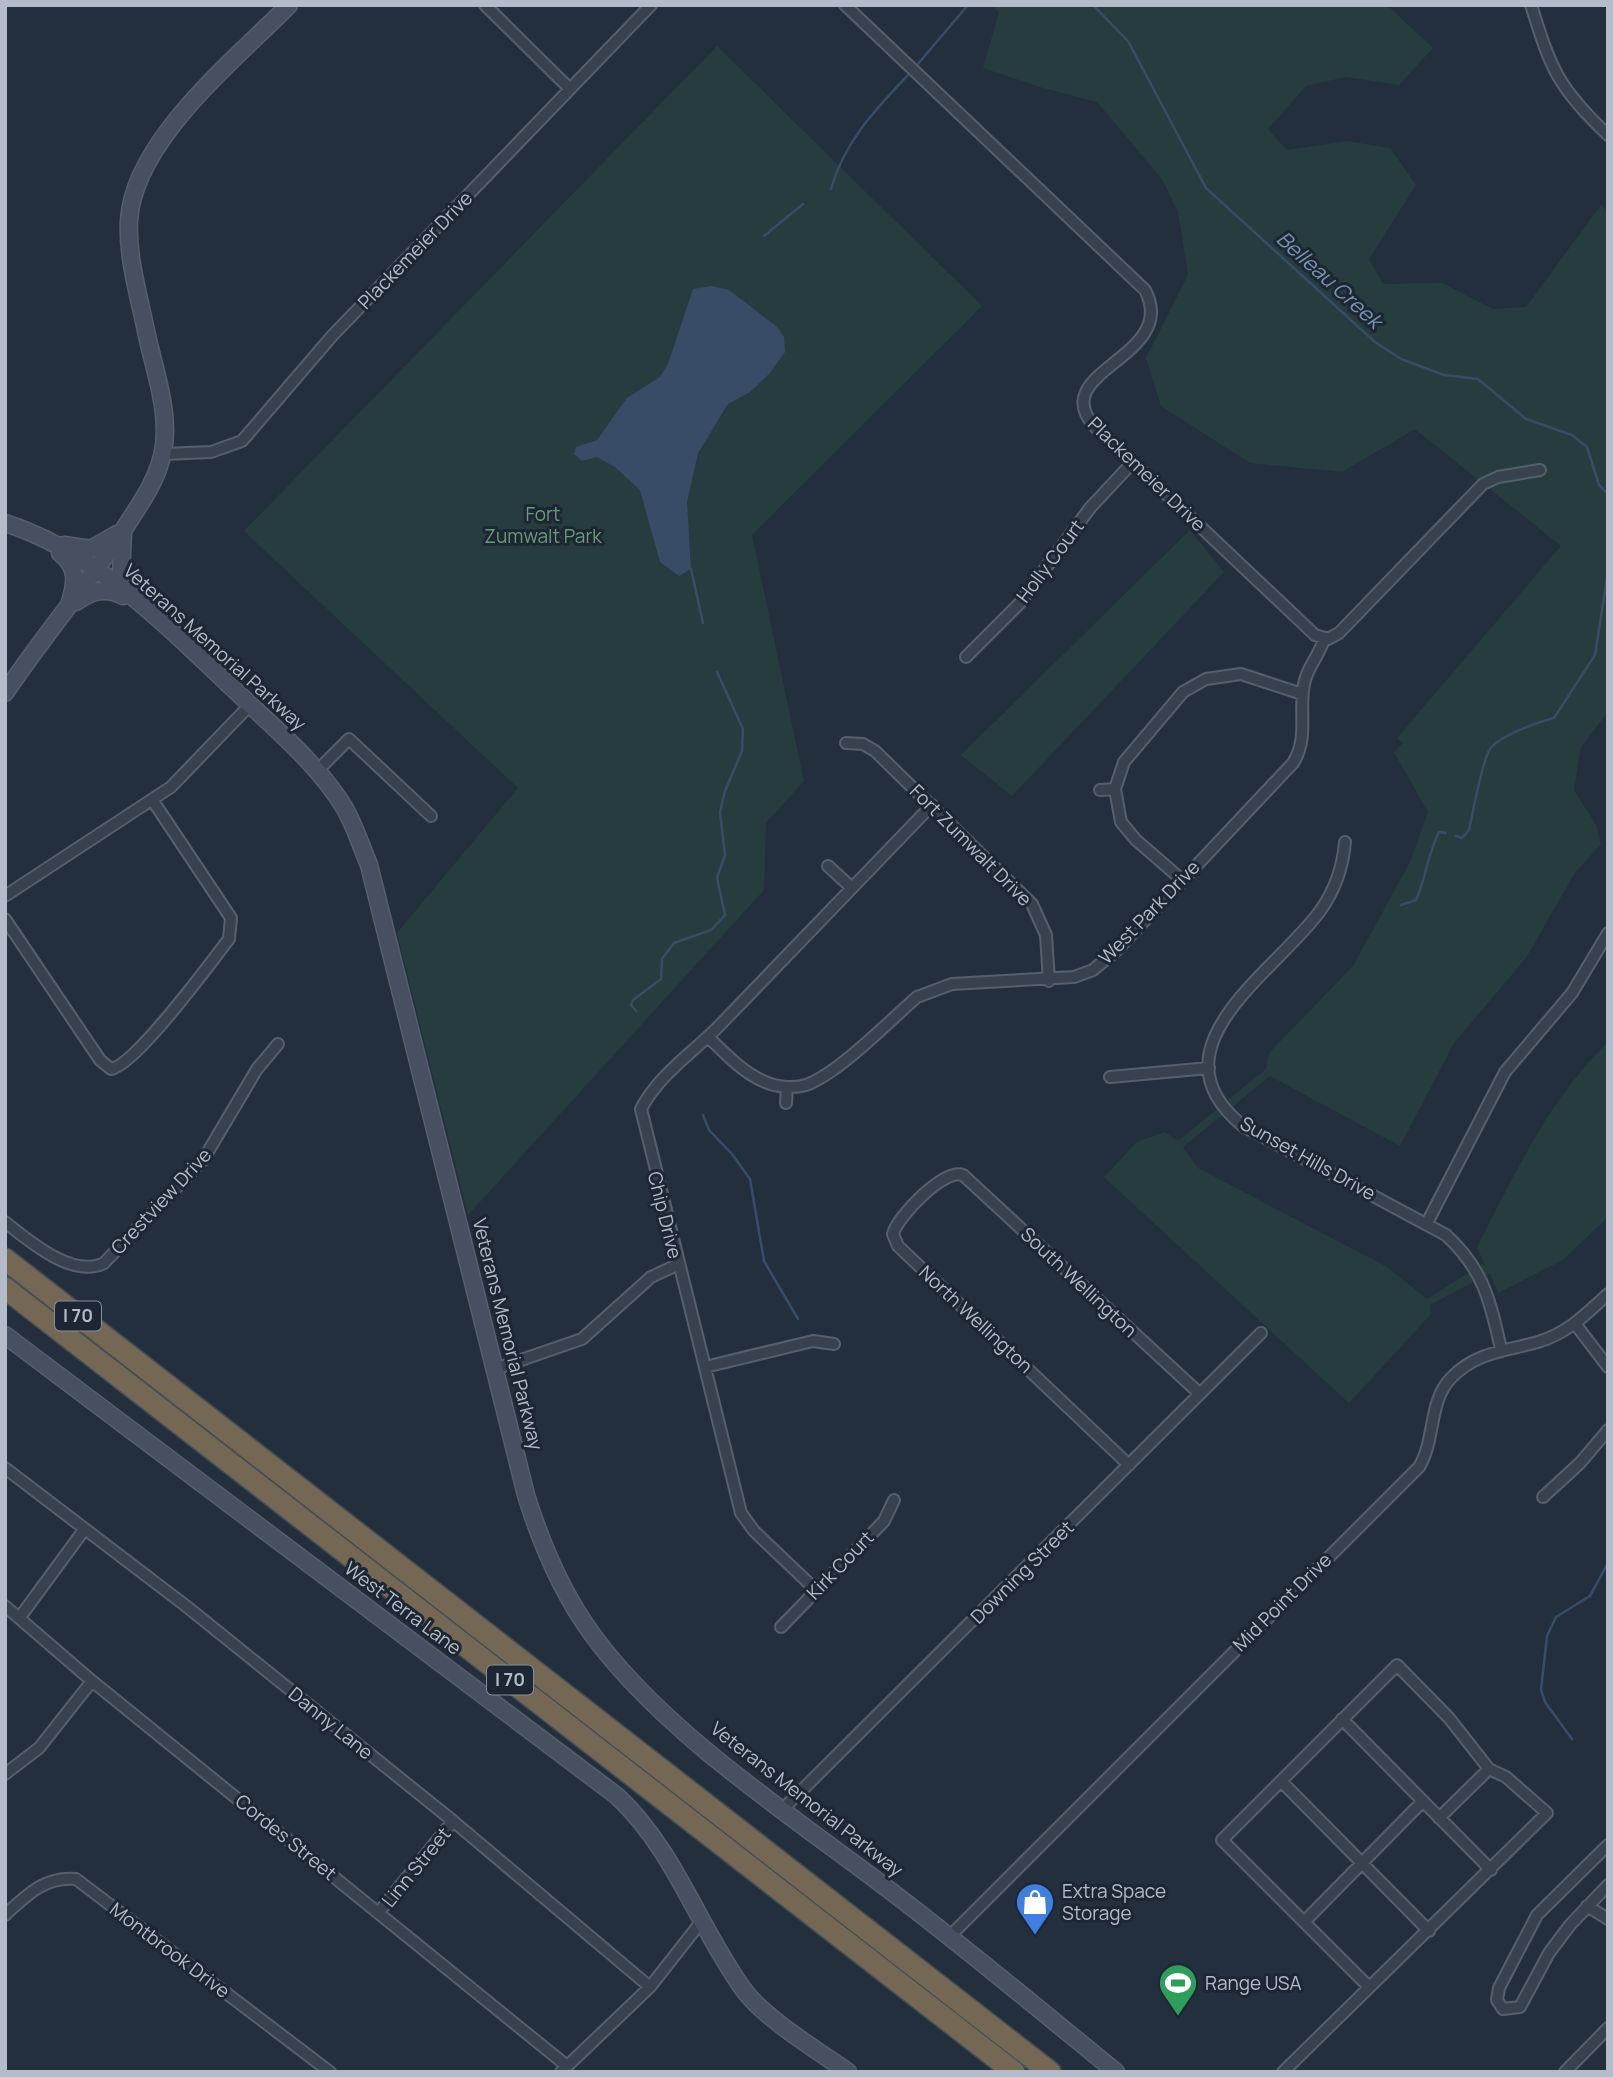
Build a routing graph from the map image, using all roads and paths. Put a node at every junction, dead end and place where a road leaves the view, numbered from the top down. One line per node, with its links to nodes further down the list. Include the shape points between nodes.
1 (289, 5): 8 (street, via 168,129 149,155 138,184 129,220 131,250 162,405)
2 (485, 5): 6 (street)
3 (651, 5): 6 (street, Plackemeier Drive)
4 (845, 5): 9 (street, Plackemeier Drive, via 1145,290 1153,312 1148,329 1094,379 1082,406 1088,420)
5 (1531, 5): 7 (street, via 1558,81)
6 (570, 89): 8 (street, Plackemeier Drive, via 332,336 251,433 232,447 211,453)
7 (1608, 135)
8 (163, 454): 12 (street)
9 (1132, 463): 17 (street, Plackemeier Drive, via 1303,626); 18 (street, Holly Court, via 1090,508 1019,604)
10 (1541, 470): 17 (street, via 1498,477 1476,489 1339,634)
11 (5, 523): 13 (street, Veterans Memorial Parkway)
12 (125, 528): 13 (street, via 91,549); 14 (street); 15 (street, via 121,573)
13 (43, 539): 14 (street, Veterans Memorial Parkway); 16 (street, via 70,561 74,571)
14 (97, 569): 15 (street, Veterans Memorial Parkway); 16 (street)
15 (138, 602): 16 (street, via 104,590); 21 (street, Veterans Memorial Parkway)
16 (68, 607): 19 (street)
17 (1324, 639): 20 (street, West Park Drive, via 1305,677)
18 (966, 657)
19 (5, 693)
20 (1302, 694): 24 (street, via 1241,674 1196,684 1126,759); 31 (street, West Park Drive, via 1303,734 1293,762)
21 (250, 705): 23 (street, Veterans Memorial Parkway); 26 (street, via 187,773)
22 (846, 743): 27 (street, Fort Zumwalt Drive, via 863,744 875,751)
23 (317, 771): 28 (street, via 349,739); 57 (street, Veterans Memorial Parkway, via 344,808 369,865)
24 (1115, 789): 25 (street); 31 (street, via 1117,811 1125,828)
25 (1100, 790)
26 (153, 801): 33 (street); 34 (street, via 231,918 231,931 146,1042 122,1065 111,1069 100,1060)
27 (932, 805): 32 (street, Chip Drive); 36 (street, Fort Zumwalt Drive, via 1032,904 1046,935)
28 (431, 816)
29 (1345, 842): 39 (street, via 1343,867 1321,909 1218,1025)
30 (828, 866): 32 (street)
31 (1181, 879): 36 (street, West Park Drive, via 1102,963 1079,975)
32 (852, 888): 37 (street, Chip Drive)
33 (5, 895)
34 (5, 919)
35 (1608, 933): 45 (street, via 1566,1001 1505,1072)
36 (1049, 981): 41 (street, West Park Drive, via 952,984 933,989 825,1076 804,1086)
37 (708, 1037): 41 (street, via 750,1075); 47 (street, Chip Drive, via 666,1074 641,1109)
38 (278, 1044): 44 (street, Crestview Drive, via 257,1069 203,1160 104,1263 83,1268 67,1262)
39 (1209, 1068): 40 (street); 45 (street, Sunset Hills Drive, via 1215,1093 1243,1126)
40 (1110, 1077)
41 (787, 1087): 42 (street)
42 (786, 1103)
43 (957, 1173): 58 (street, South Wellington); 60 (street, North Wellington, via 948,1175 902,1215 893,1234 898,1246)
44 (5, 1223)
45 (1427, 1223): 54 (street, Sunset Hills Drive, via 1462,1249 1478,1272 1490,1299)
46 (5, 1259): 97 (highway, I 70)
47 (677, 1265): 55 (street, Chip Drive); 57 (street, via 652,1277 582,1339)
48 (5, 1288): 96 (highway, I 70)
49 (1608, 1294): 50 (street, Mid Point Drive)
50 (1576, 1325): 54 (street, Mid Point Drive, via 1539,1342); 56 (street)
51 (1261, 1333): 58 (street, Downing Street)
52 (5, 1335): 86 (street, West Terra Lane, via 617,1796 656,1838)
53 (834, 1344): 55 (street, via 813,1341)
54 (1501, 1349): 89 (street, Mid Point Drive, via 1476,1359 1451,1378 1439,1395 1431,1441 1419,1467)
55 (705, 1367): 65 (street, Chip Drive, via 741,1513)
56 (1608, 1367)
57 (495, 1369): 75 (street, Veterans Memorial Parkway, via 529,1504 564,1589 590,1632 651,1701)
58 (1199, 1393): 60 (street, Downing Street)
59 (1608, 1430): 62 (street)
60 (1129, 1465): 75 (street, Downing Street)
61 (5, 1468): 64 (street, Danny Lane)
62 (1543, 1497)
63 (894, 1500): 65 (street, Kirk Court, via 884,1521)
64 (84, 1530): 67 (street); 77 (street, Danny Lane, via 187,1606)
65 (816, 1590): 68 (street, Kirk Court)
66 (5, 1606): 67 (street, Cordes Street)
67 (20, 1618): 69 (street, Cordes Street)
68 (782, 1627)
69 (92, 1681): 72 (street, via 38,1748); 83 (street, Cordes Street)
70 (1342, 1719): 71 (street, via 1397,1665 1449,1718); 73 (street); 74 (street)
71 (1489, 1769): 76 (street); 80 (street, via 1506,1777 1547,1813)
72 (5, 1774)
73 (1281, 1781): 79 (street); 87 (street, via 1222,1840)
74 (1423, 1801): 76 (street); 79 (street)
75 (783, 1809): 89 (street, Veterans Memorial Parkway)
76 (1439, 1818): 80 (street)
77 (453, 1821): 83 (street, Linn Street); 90 (street, Danny Lane)
78 (1608, 1844): 82 (street, via 1537,1915 1499,1988 1497,2000 1503,2009 1520,2007 1549,1953)
79 (1362, 1863): 87 (street); 88 (street)
80 (1491, 1870): 88 (street)
81 (1608, 1885): 82 (street)
82 (1587, 1906): 85 (street)
83 (379, 1912): 93 (street, Cordes Street)
84 (5, 1915): 94 (street, Montbrook Drive, via 34,1889 59,1877 76,1879)
85 (1608, 1919)
86 (701, 1922): 90 (street); 95 (street, West Terra Lane, via 745,1991)
87 (1304, 1922): 91 (street)
88 (1429, 1931): 91 (street)
89 (950, 1936): 98 (street, Veterans Memorial Parkway)
90 (650, 1987): 93 (street)
91 (1369, 1987): 99 (street)
92 (1608, 2028): 100 (street)
93 (564, 2069)
94 (330, 2072)
95 (848, 2072)
96 (1014, 2072)
97 (1050, 2072)
98 (1116, 2072)
99 (1283, 2072)
100 (1565, 2072)

